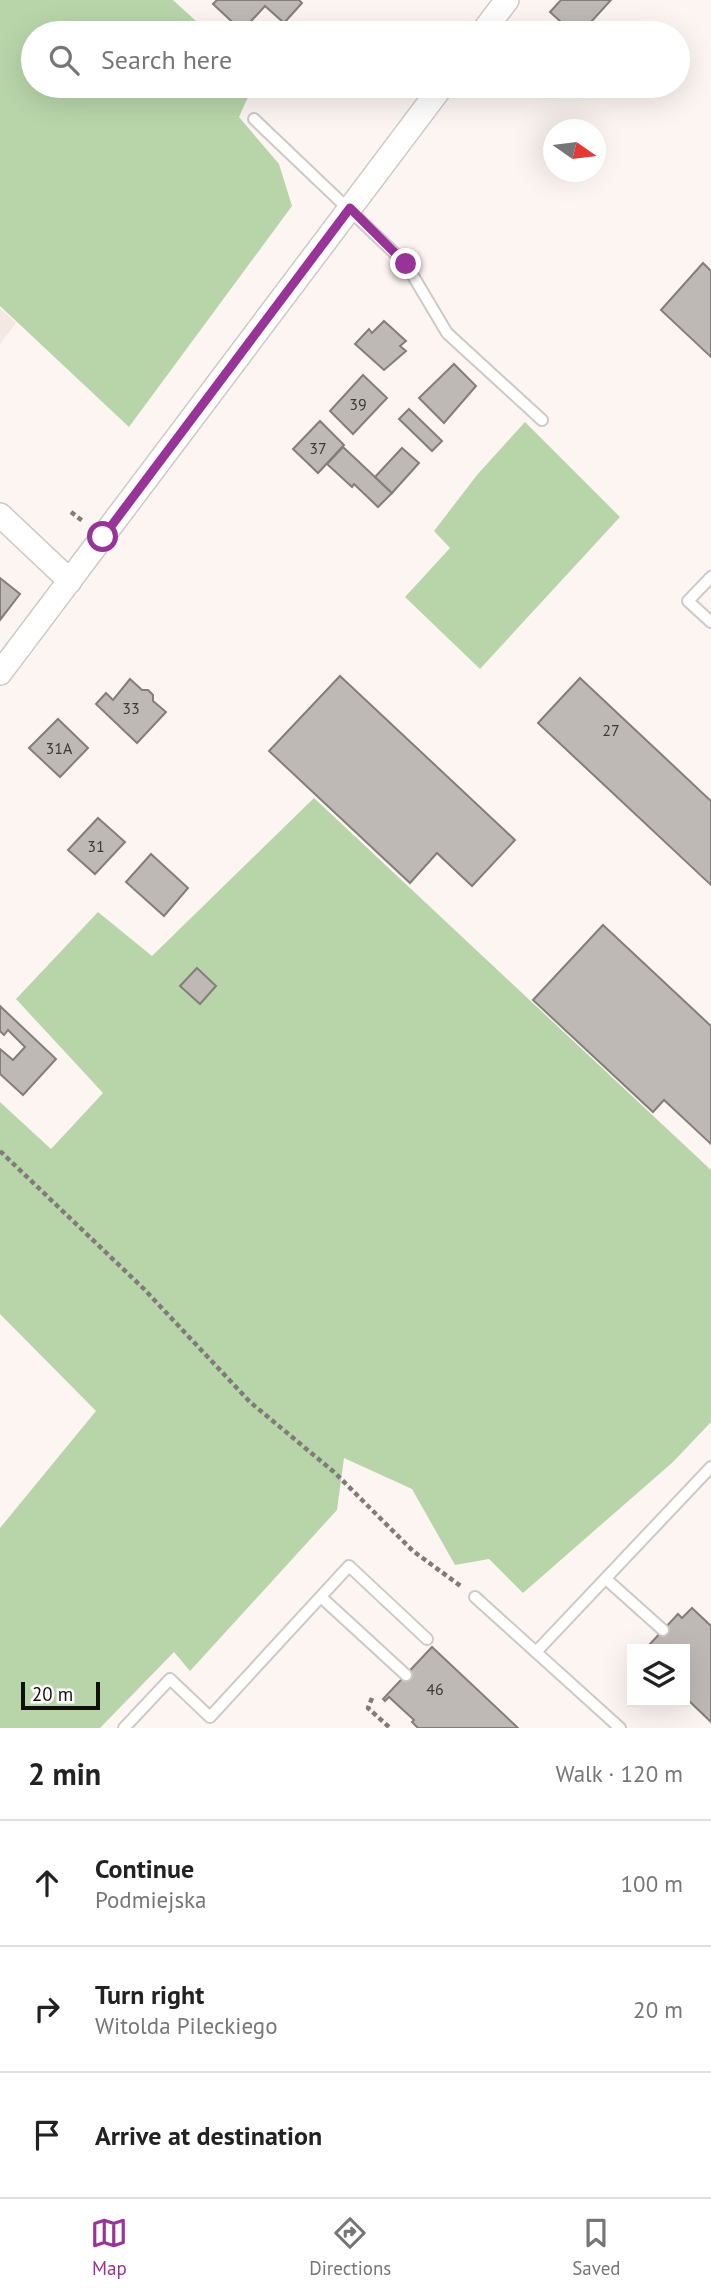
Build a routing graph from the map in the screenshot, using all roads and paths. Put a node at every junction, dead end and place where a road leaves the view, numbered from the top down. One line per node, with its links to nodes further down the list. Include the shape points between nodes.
1 (507, 0): 2 (street)
2 (491, 21)
3 (433, 98): 5 (street)
4 (254, 119): 5 (lane)
5 (350, 208): 6 (lane, via 406,264 447,333); 9 (street)
6 (542, 420)
7 (0, 515): 9 (street)
8 (711, 577): 10 (lane, via 688,601)
9 (70, 581): 11 (street)
10 (711, 622)
11 (0, 673)
12 (0, 1151): 16 (path, via 144,1289 250,1402 334,1472 413,1551)
13 (711, 1467): 14 (lane)
14 (607, 1579): 17 (lane); 19 (lane)
15 (321, 1597): 18 (lane, via 349,1566); 20 (lane); 22 (lane, via 210,1717 170,1679)
16 (475, 1597): 19 (lane)
17 (663, 1630)
18 (427, 1639)
19 (536, 1652): 24 (lane)
20 (406, 1675)
21 (372, 1698): 23 (path, via 368,1707)
22 (124, 1728)
23 (390, 1728)
24 (620, 1728)

